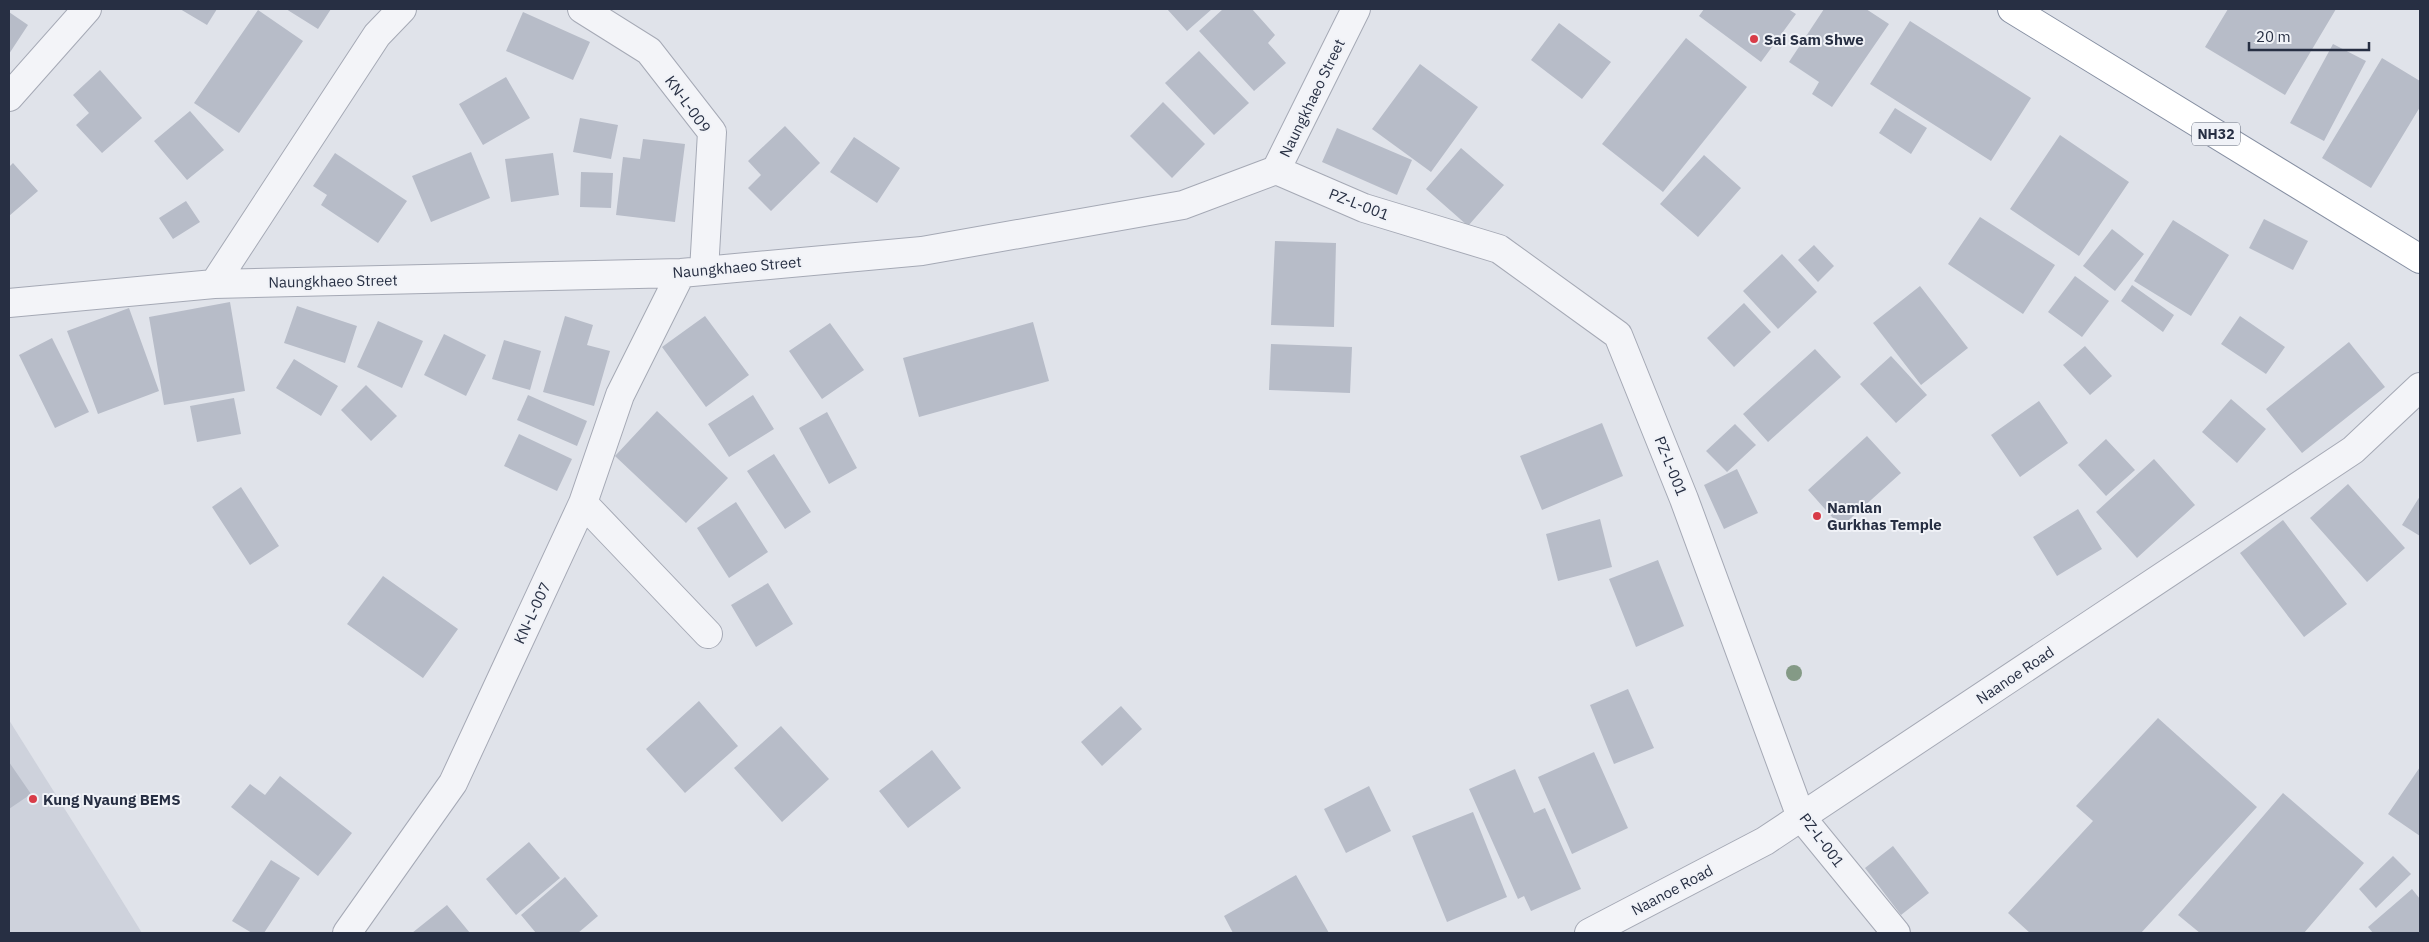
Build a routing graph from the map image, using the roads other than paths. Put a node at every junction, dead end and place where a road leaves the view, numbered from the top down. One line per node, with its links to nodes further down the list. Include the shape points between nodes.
1 (87, 9): 6 (street)
2 (402, 9): 10 (street, via 377,36)
3 (582, 9): 9 (street, KN-L-009, via 649,51 712,132)
4 (1356, 9): 7 (street, Naungkhaeo Street)
5 (2012, 9): 8 (highway, NH32)
6 (9, 97)
7 (1276, 170): 9 (street, Naungkhaeo Street, via 1183,204 931,249); 15 (street, PZ-L-001, via 1364,208 1499,249 1618,335 1684,499)
8 (2420, 259)
9 (692, 272): 10 (street, Naungkhaeo Street); 13 (street, KN-L-007, via 620,396)
10 (214, 284): 11 (street, Naungkhaeo Street)
11 (9, 303)
12 (2420, 386): 15 (street, Naanoe Road, via 2353,450)
13 (583, 503): 14 (street); 16 (street, KN-L-007, via 453,783)
14 (708, 634)
15 (1801, 817): 17 (street, Naanoe Road, via 1765,841); 18 (street, PZ-L-001)
16 (347, 933)
17 (1589, 933)
18 (1896, 933)

